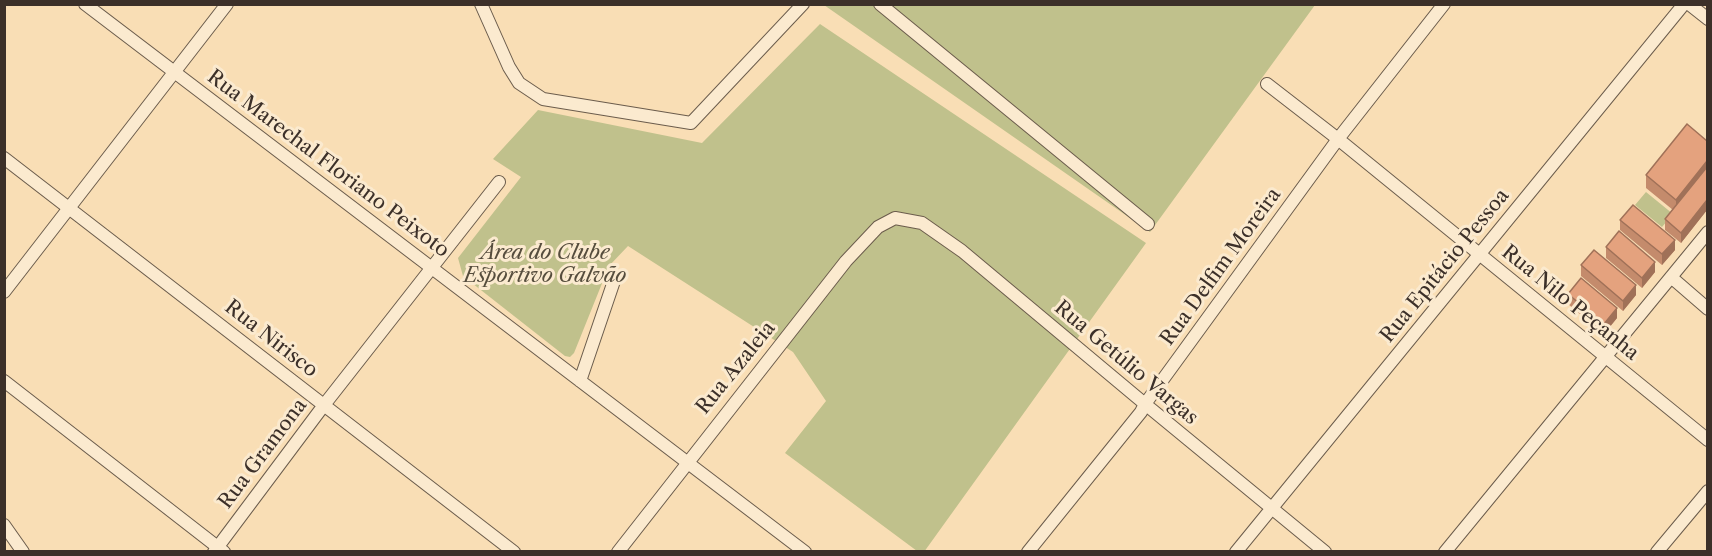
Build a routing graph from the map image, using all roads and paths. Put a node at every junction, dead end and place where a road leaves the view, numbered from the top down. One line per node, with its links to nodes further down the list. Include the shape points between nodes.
1 (85, 4): 10 (street, Rua Marechal Floriano Peixoto)
2 (227, 4): 10 (street)
3 (481, 4): 4 (street, via 508,67 519,83 543,99 691,123)
4 (803, 4)
5 (880, 4): 17 (street)
6 (1444, 4): 12 (street, Rua Delfim Moreira)
7 (1684, 4): 19 (street, Rua Epitácio Pessoa)
8 (1689, 4): 9 (street)
9 (1707, 19)
10 (175, 72): 15 (street); 20 (street, Rua Marechal Floriano Peixoto)
11 (1267, 84): 12 (street, Rua Nilo Peçanha)
12 (1338, 139): 19 (street, Rua Nilo Peçanha); 28 (street, Rua Delfim Moreira)
13 (4, 158): 15 (street, Rua Nirisco)
14 (500, 182): 20 (street, Rua Gramona)
15 (70, 209): 23 (street); 29 (street, Rua Nirisco)
16 (895, 218): 28 (street, Rua Getúlio Vargas, via 922,223 962,251); 31 (street, Rua Azaleia, via 878,227 846,261)
17 (1148, 224)
18 (1707, 232): 21 (street)
19 (1480, 255): 25 (street, Rua Nilo Peçanha); 33 (street, Rua Epitácio Pessoa)
20 (432, 268): 27 (street, Rua Marechal Floriano Peixoto); 29 (street, Rua Gramona)
21 (1671, 277): 24 (street); 25 (street)
22 (615, 278): 27 (street)
23 (4, 292)
24 (1707, 309)
25 (1606, 357): 30 (street, Rua Nilo Peçanha); 43 (street)
26 (4, 381): 35 (street)
27 (580, 381): 31 (street, Rua Marechal Floriano Peixoto)
28 (1145, 404): 33 (street, Rua Getúlio Vargas); 40 (street, Rua Delfim Moreira)
29 (324, 405): 35 (street, Rua Gramona); 37 (street, Rua Nirisco)
30 (1707, 440)
31 (687, 462): 38 (street, Rua Azaleia); 39 (street, Rua Marechal Floriano Peixoto)
32 (1707, 491): 44 (street)
33 (1269, 512): 41 (street, Rua Epitácio Pessoa); 42 (street, Rua Getúlio Vargas)
34 (4, 525): 36 (street)
35 (219, 550)
36 (22, 552)
37 (514, 552)
38 (618, 552)
39 (805, 552)
40 (1028, 552)
41 (1236, 552)
42 (1325, 552)
43 (1445, 552)
44 (1657, 552)

